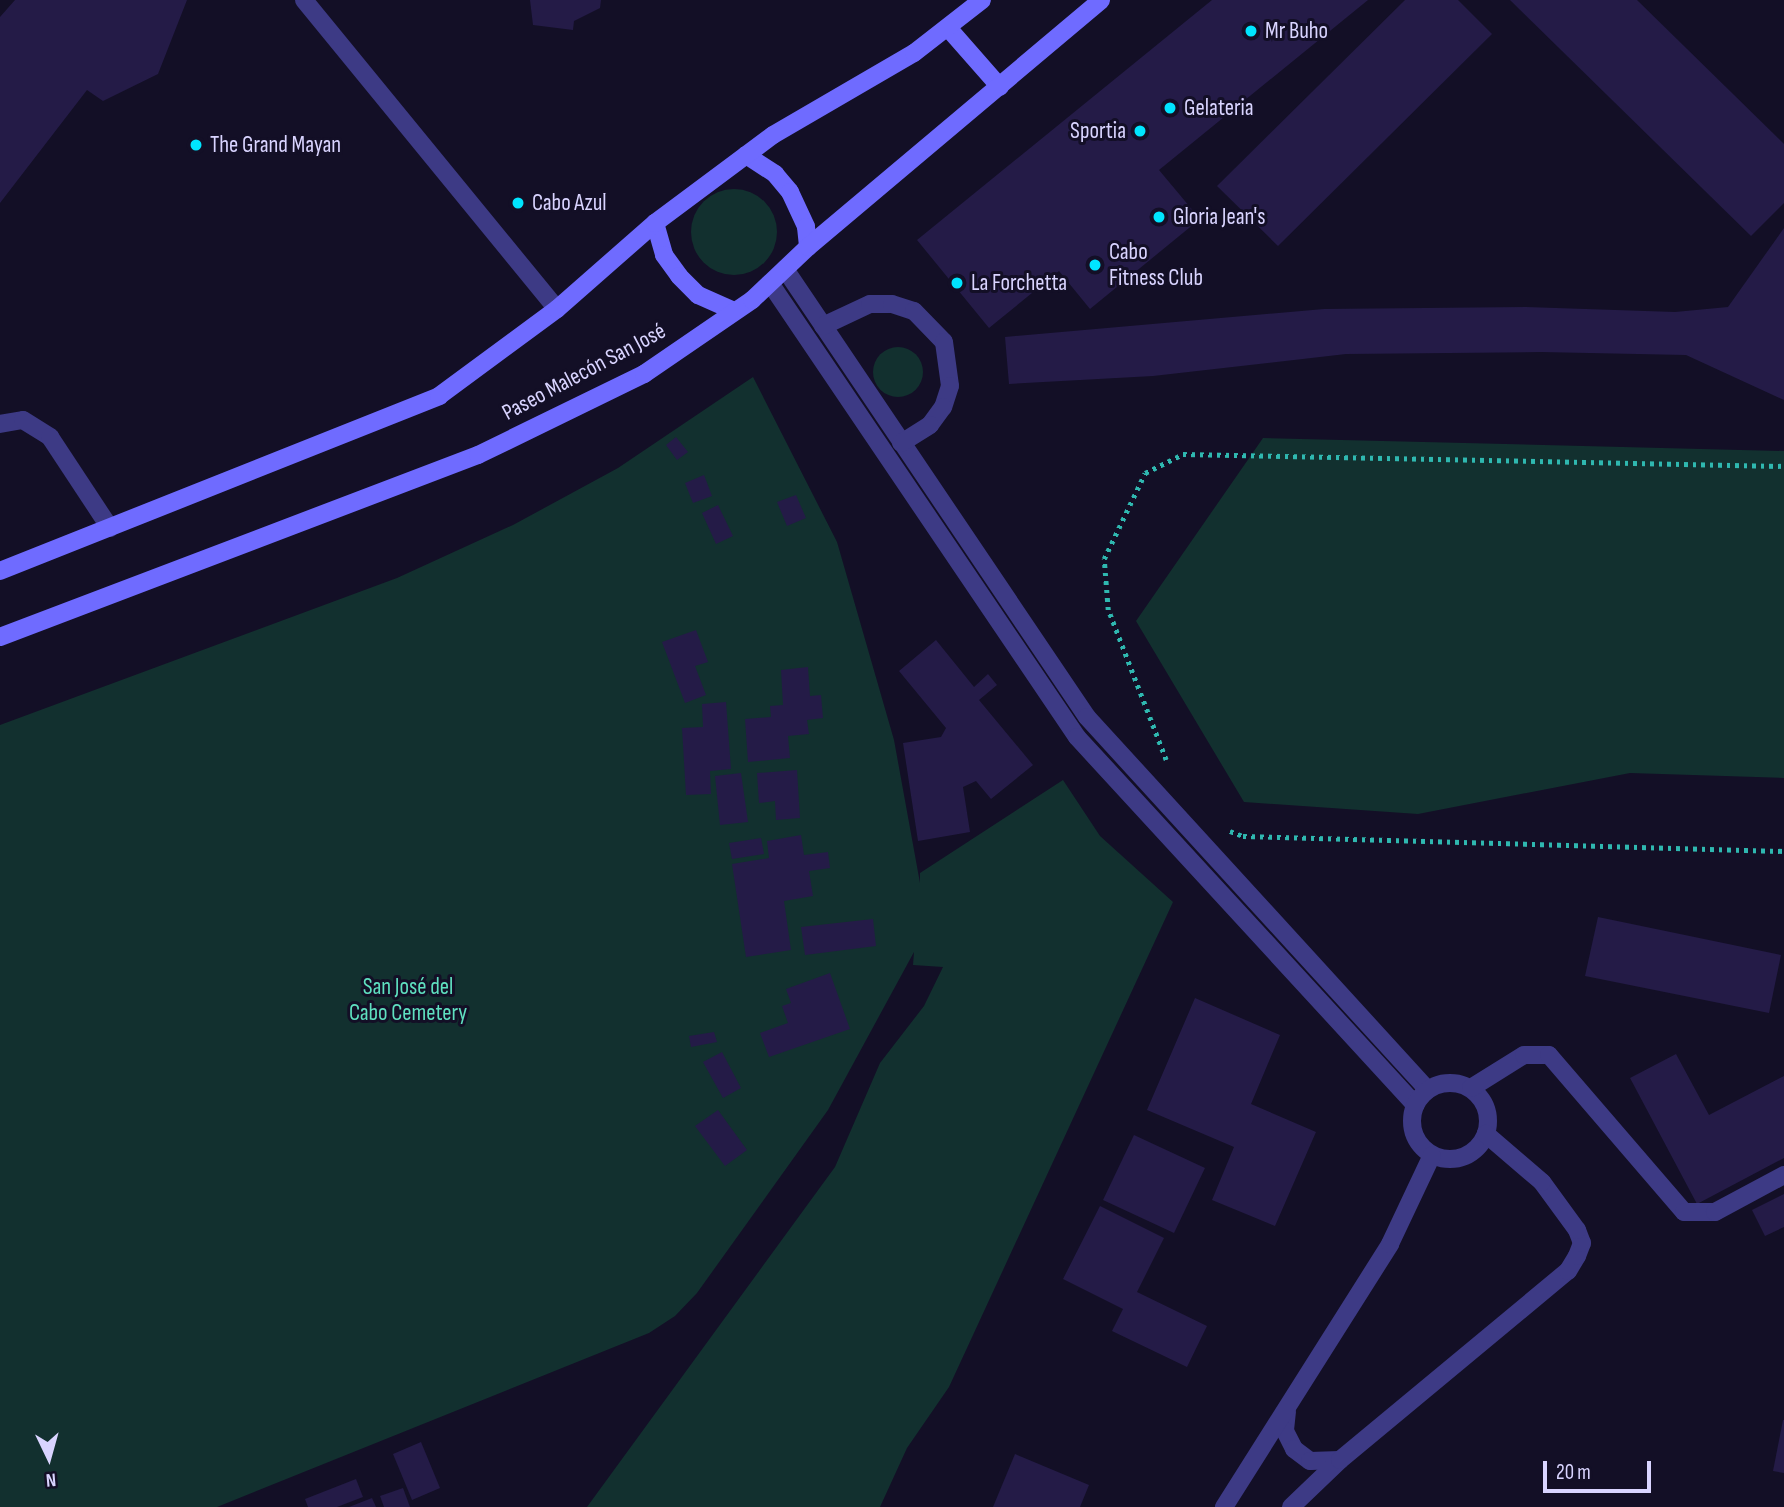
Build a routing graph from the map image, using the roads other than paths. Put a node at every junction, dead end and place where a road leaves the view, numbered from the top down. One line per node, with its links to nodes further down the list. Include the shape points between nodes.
1 (304, 0): 11 (street)
2 (982, 0): 4 (main road)
3 (1101, 0): 5 (main road, Paseo Malecón San José)
4 (949, 29): 5 (main road); 6 (main road)
5 (1000, 87): 8 (main road, Paseo Malecón San José)
6 (746, 155): 7 (main road); 8 (main road, via 775,174 790,192 806,227)
7 (655, 223): 11 (main road); 12 (main road, via 664,255 679,276 698,295)
8 (808, 247): 9 (main road, Paseo Malecón San José)
9 (785, 269): 10 (main road, Paseo Malecón San José); 13 (street)
10 (770, 283): 12 (main road, Paseo Malecón San José); 21 (street, via 1077,737)
11 (557, 309): 16 (main road, via 486,365 415,408)
12 (732, 310): 18 (main road, Paseo Malecón San José, via 644,374 478,454)
13 (823, 326): 15 (street); 15 (street, via 870,304 892,304 923,317 944,342 950,386 943,407 930,425)
14 (0, 424): 16 (street, via 23,420 50,437)
15 (901, 443): 20 (street, via 1087,717)
16 (110, 528): 17 (main road)
17 (0, 571)
18 (0, 637)
19 (1471, 1088): 20 (street, via 1446,1083); 22 (street, via 1487,1108); 24 (street, via 1524,1055 1549,1055 1684,1212 1714,1212)
20 (1428, 1090): 21 (street)
21 (1415, 1105): 23 (street, via 1412,1130)
22 (1486, 1134): 23 (street, via 1464,1157); 26 (street, via 1542,1182 1577,1230 1582,1243 1577,1256 1568,1270)
23 (1432, 1155): 25 (street, via 1390,1244)
24 (1784, 1175)
25 (1287, 1411): 26 (street, via 1285,1431 1294,1449 1320,1463); 27 (street)
26 (1340, 1460): 28 (street)
27 (1224, 1507)
28 (1291, 1507)

